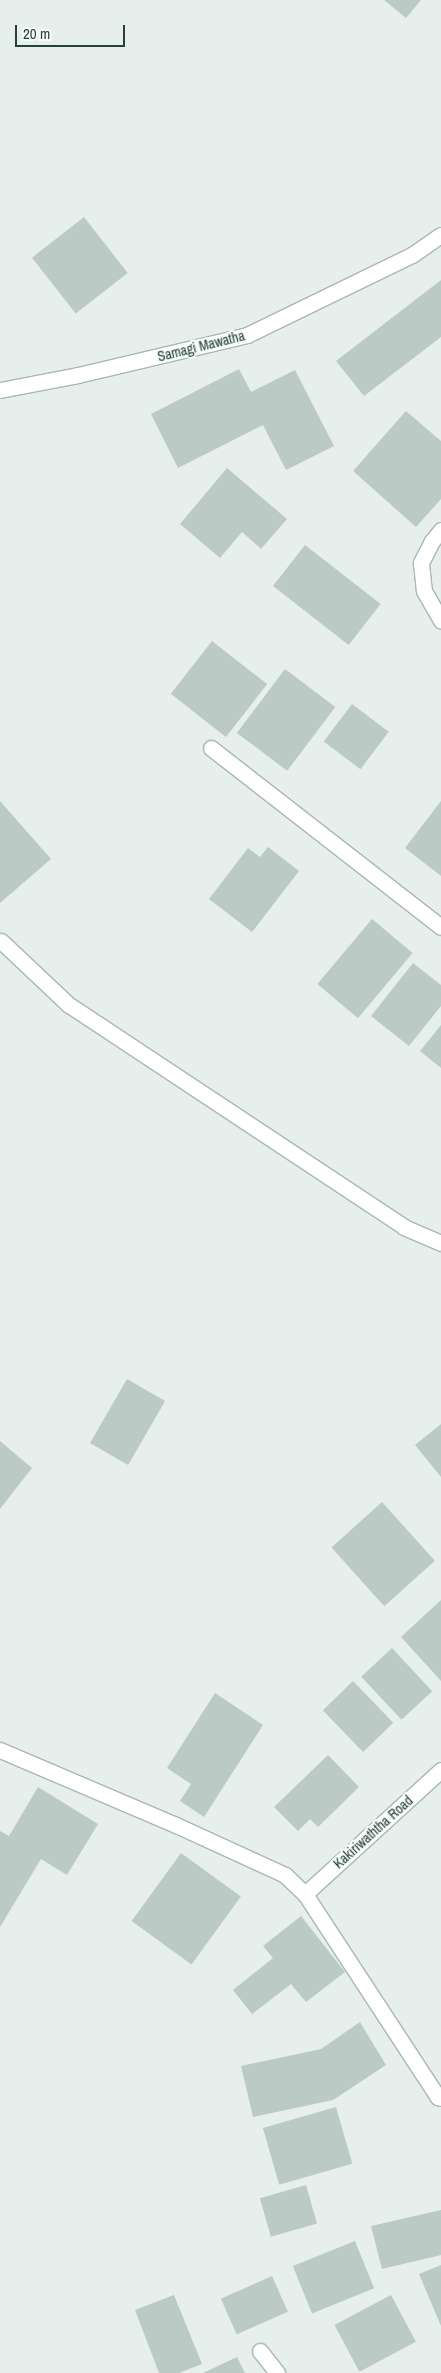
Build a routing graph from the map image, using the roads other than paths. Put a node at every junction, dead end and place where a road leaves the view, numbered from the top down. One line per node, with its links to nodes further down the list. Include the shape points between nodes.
1 (441, 235): 2 (street, Samagi Mawatha, via 412,254 247,335)
2 (0, 390)
3 (441, 530): 4 (street, via 421,563 424,591)
4 (441, 620)
5 (211, 748): 6 (street)
6 (441, 927)
7 (1, 941): 8 (street, via 69,1005 404,1227)
8 (441, 1243)
9 (0, 1750): 11 (street, via 285,1875)
10 (441, 1770): 11 (street, Kakiriwaththa Road)
11 (305, 1894): 12 (street)
12 (441, 2098)
13 (260, 2351): 14 (street)
14 (277, 2373)

